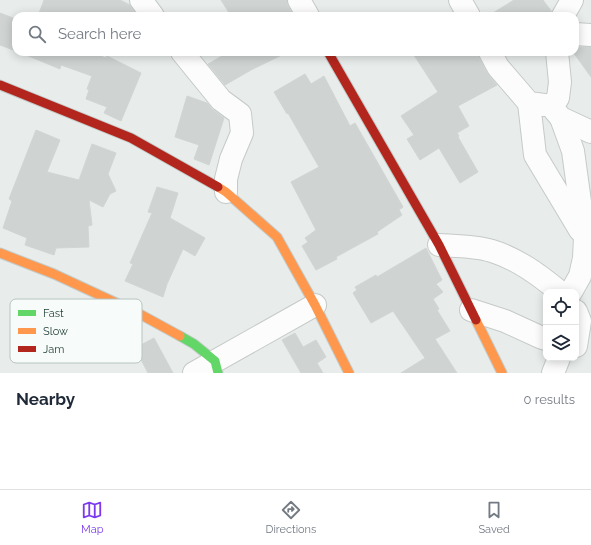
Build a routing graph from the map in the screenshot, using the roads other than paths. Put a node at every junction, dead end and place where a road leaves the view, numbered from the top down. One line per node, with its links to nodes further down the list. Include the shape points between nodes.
1 (141, 0): 5 (street)
2 (299, 0): 6 (street)
3 (460, 0): 7 (street)
4 (572, 0): 8 (street)
5 (150, 12)
6 (306, 12)
7 (467, 12)
8 (565, 12)
9 (579, 34): 10 (street)
10 (591, 35)
11 (185, 56): 19 (street, via 221,100 240,114 242,133 231,159)
12 (330, 56): 21 (street)
13 (492, 56): 16 (street, via 498,67)
14 (557, 56): 17 (street, via 560,82)
15 (0, 85): 19 (street, via 131,138)
16 (529, 103): 17 (street); 20 (street, via 535,155)
17 (556, 112): 18 (street); 20 (street, via 572,151)
18 (591, 132)
19 (226, 192): 26 (street, via 277,237)
20 (588, 242): 24 (street, via 580,276)
21 (439, 245): 23 (street, via 490,250 519,262); 27 (street)
22 (0, 253): 25 (street)
23 (556, 289)
24 (573, 289)
25 (108, 299)
26 (315, 305): 33 (street); 35 (street)
27 (471, 310): 29 (street, via 505,321); 36 (street)
28 (142, 315): 33 (street, via 194,344)
29 (543, 338)
30 (579, 347): 31 (street)
31 (591, 353)
32 (558, 361): 37 (street)
33 (217, 367): 34 (street)
34 (194, 373)
35 (349, 373)
36 (502, 373)
37 (554, 373)

